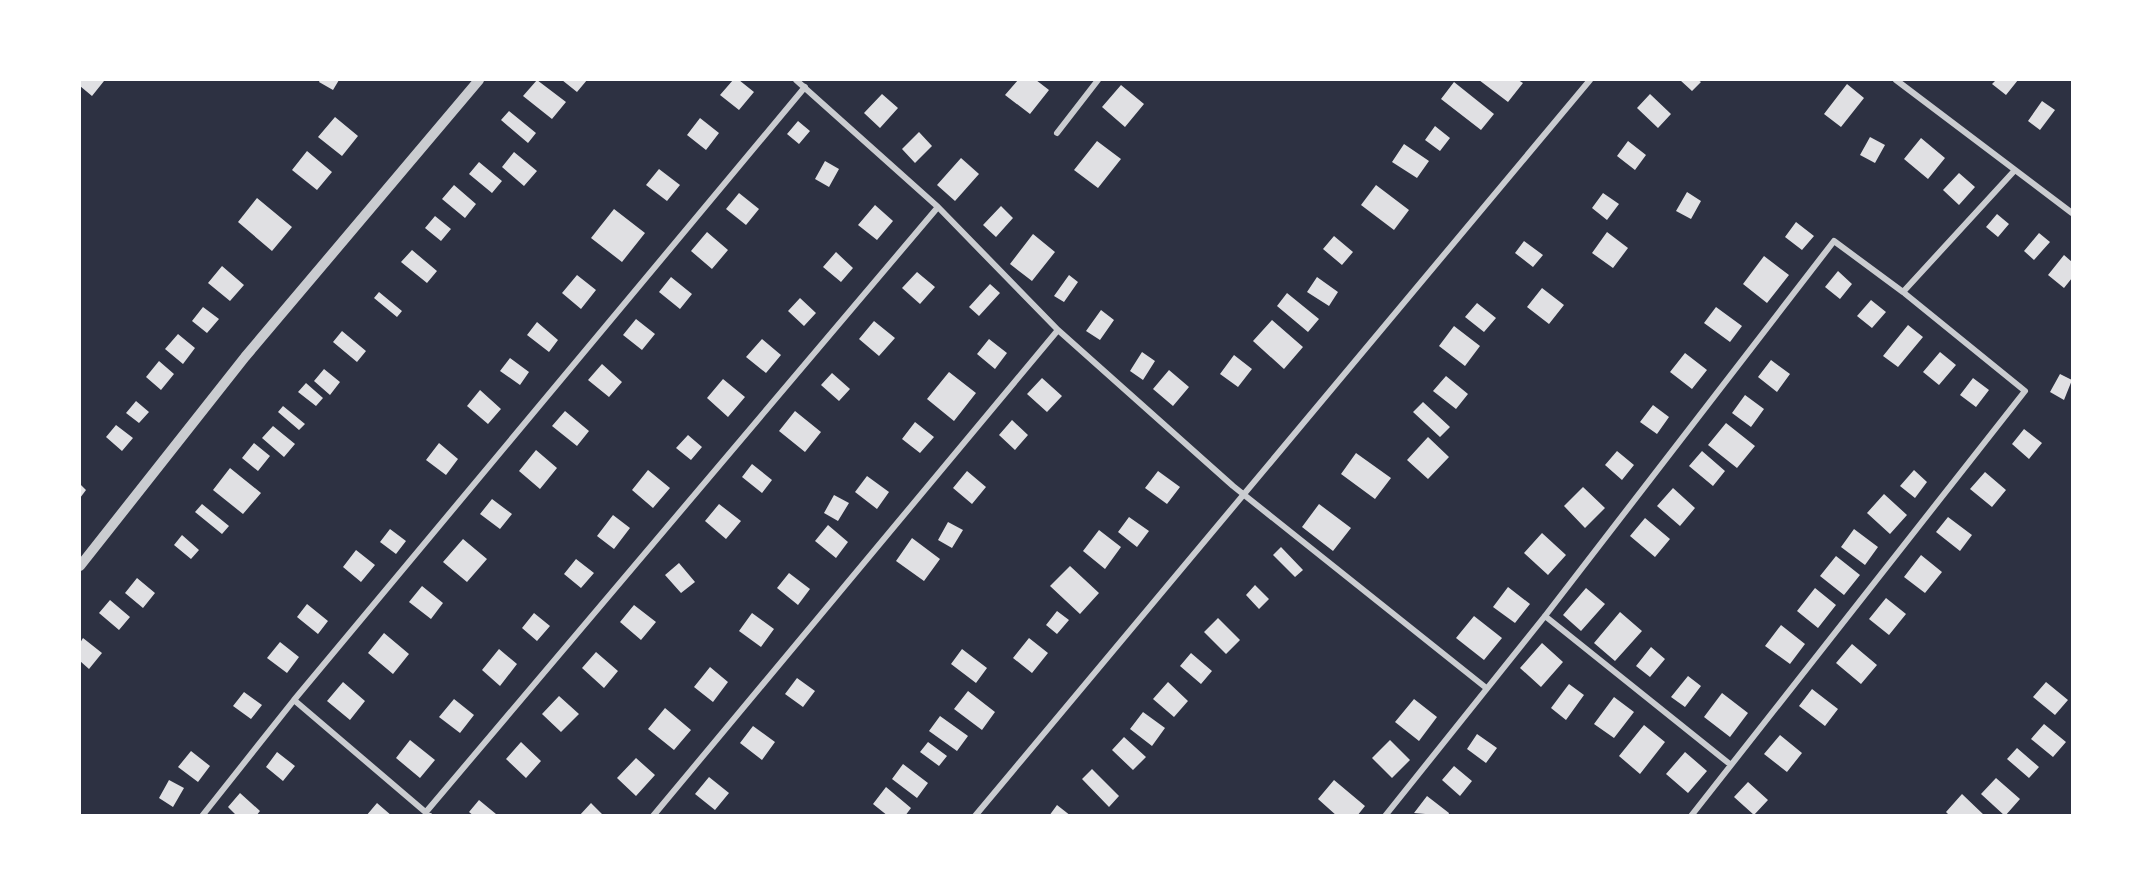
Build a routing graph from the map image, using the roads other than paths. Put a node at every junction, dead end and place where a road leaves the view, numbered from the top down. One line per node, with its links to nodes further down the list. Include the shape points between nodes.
1 (479, 80): 14 (street, via 245,357)
2 (796, 80): 6 (street)
3 (1098, 80): 7 (street)
4 (1590, 80): 13 (street)
5 (1896, 80): 8 (street)
6 (805, 87): 9 (street); 17 (street)
7 (1057, 133)
8 (2015, 170): 10 (street); 11 (street)
9 (938, 207): 12 (street); 19 (street)
10 (2073, 213)
11 (1903, 292): 15 (street, via 1834,241); 18 (street, via 2025,391)
12 (1058, 330): 13 (street); 21 (street)
13 (1243, 495): 16 (street); 22 (street)
14 (80, 566)
15 (1545, 616): 16 (street); 18 (street)
16 (1485, 687): 23 (street)
17 (294, 700): 19 (street); 20 (street)
18 (1731, 765): 24 (street)
19 (428, 814)
20 (202, 816)
21 (653, 816)
22 (975, 816)
23 (1385, 816)
24 (1691, 816)

